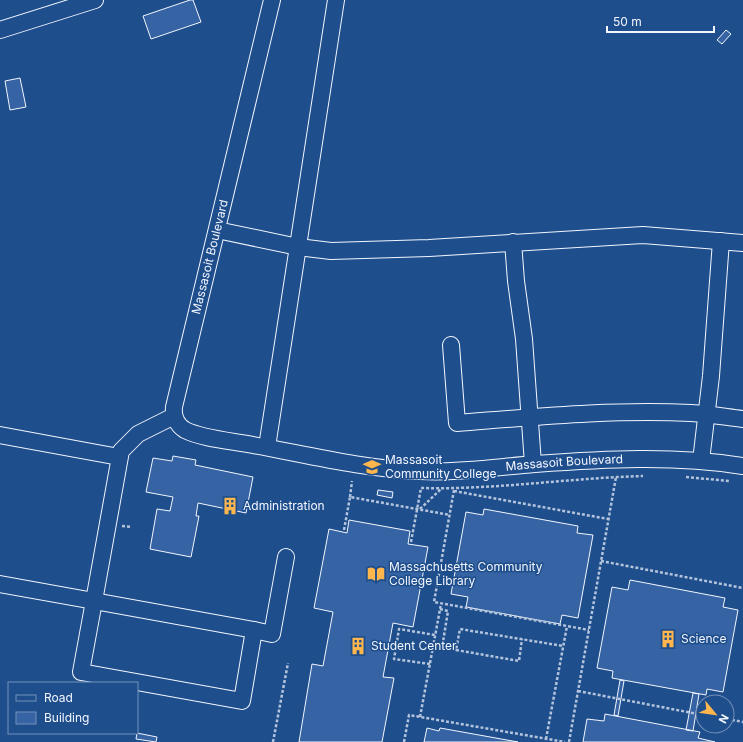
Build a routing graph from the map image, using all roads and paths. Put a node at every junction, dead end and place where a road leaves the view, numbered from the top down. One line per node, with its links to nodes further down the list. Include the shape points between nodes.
1 (95, 0): 4 (street)
2 (272, 0): 5 (street, Massasoit Boulevard)
3 (336, 0): 9 (street)
4 (0, 30)
5 (217, 230): 9 (street); 12 (street, Massasoit Boulevard, via 174,407)
6 (513, 242): 7 (street, via 643,235); 9 (street, via 354,252); 13 (street, via 524,339)
7 (721, 242): 8 (street); 11 (street)
8 (743, 243)
9 (298, 247): 16 (street)
10 (451, 346): 13 (street, via 457,423)
11 (707, 415): 13 (street, via 628,413); 14 (street); 18 (street)
12 (174, 416): 16 (street, Massasoit Boulevard, via 182,428 192,433); 17 (street, via 138,434 127,443)
13 (529, 418): 19 (street)
14 (743, 419)
15 (0, 435): 17 (street)
16 (267, 447): 21 (street, Massasoit Boulevard, via 350,463 404,470)
17 (120, 457): 40 (street)
18 (701, 461): 19 (street, Massasoit Boulevard, via 624,459); 20 (street, Massasoit Boulevard)
19 (533, 464): 21 (street, Massasoit Boulevard)
20 (743, 466)
21 (457, 470): 29 (path)
22 (617, 473): 25 (path)
23 (649, 476): 25 (path)
24 (681, 476): 27 (path)
25 (616, 477): 29 (path, via 497,485); 33 (path)
26 (352, 481): 30 (path)
27 (732, 481)
28 (442, 489): 29 (path); 31 (path); 31 (path, via 421,488)
29 (454, 491): 32 (path); 33 (path)
30 (350, 497): 31 (path); 34 (path)
31 (419, 509): 32 (path); 35 (path)
32 (450, 514): 41 (path, via 434,602)
33 (608, 519): 37 (path)
34 (344, 530)
35 (411, 542)
36 (286, 557): 44 (street, via 272,634)
37 (601, 561): 39 (path); 45 (path)
38 (0, 584): 40 (street)
39 (743, 588)
40 (94, 601): 44 (street); 54 (street, via 81,672)
41 (441, 604): 42 (path); 43 (path)
42 (440, 609): 46 (path); 50 (path, via 448,611)
43 (567, 626): 45 (path); 49 (path)
44 (254, 630): 55 (street, via 242,701)
45 (589, 630): 56 (path)
46 (435, 635): 48 (path); 53 (path, via 399,629 394,659)
47 (522, 639): 49 (path); 51 (path, via 460,629); 51 (path, via 519,661)
48 (433, 646): 50 (path); 53 (path)
49 (563, 646): 59 (path)
50 (442, 648): 51 (path)
51 (456, 650)
52 (288, 663): 60 (path)
53 (430, 664): 58 (path)
54 (137, 682)
55 (138, 682)
56 (578, 691): 57 (path); 63 (path)
57 (695, 713)
58 (420, 717): 59 (path); 61 (path, via 410,715)
59 (546, 739): 62 (path)
60 (273, 742)
61 (404, 742)
62 (565, 742)
63 (568, 742)

